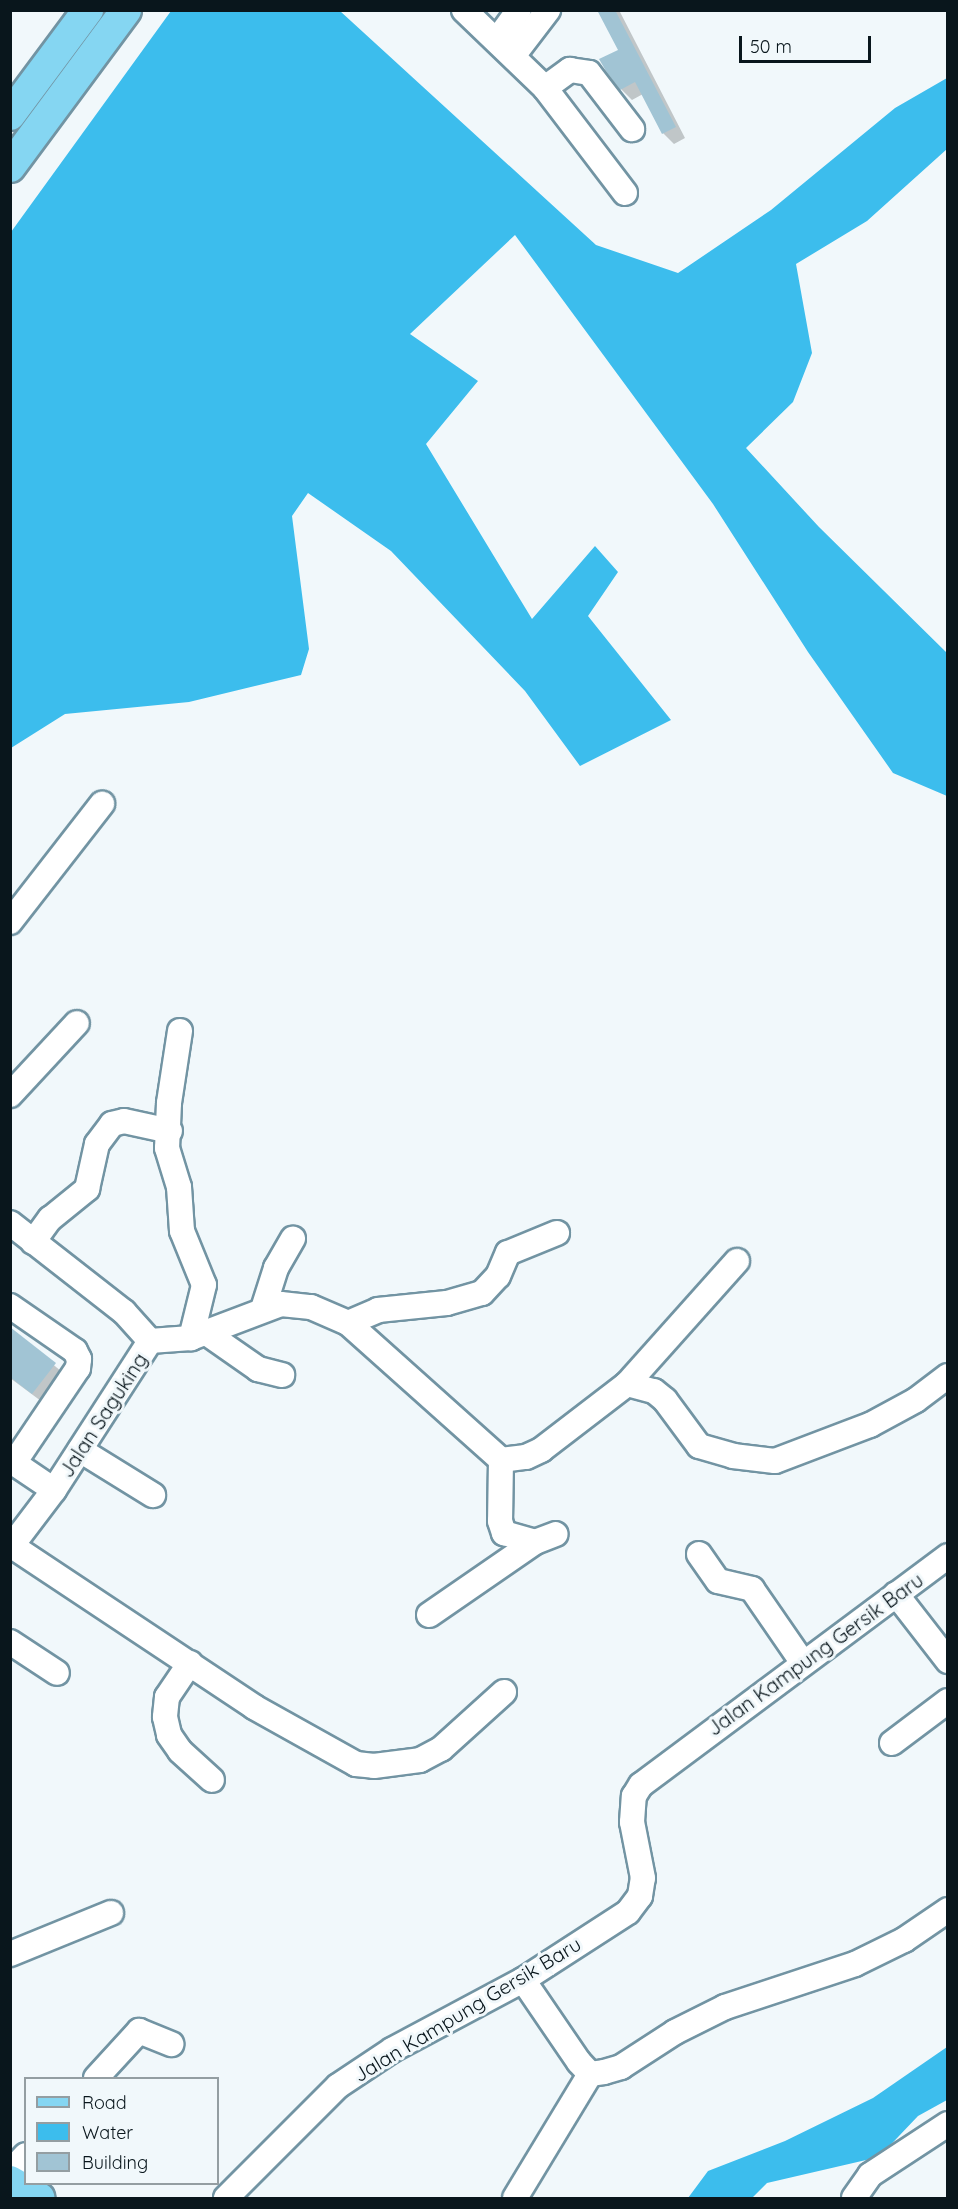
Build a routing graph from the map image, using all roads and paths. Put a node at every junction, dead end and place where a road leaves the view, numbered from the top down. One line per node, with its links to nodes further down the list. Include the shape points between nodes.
1 (88, 10): 8 (main road)
2 (126, 10): 10 (main road)
3 (464, 10): 6 (street)
4 (519, 10): 6 (street)
5 (548, 10): 6 (street)
6 (505, 48): 7 (street)
7 (545, 88): 9 (street, via 570,69 583,70); 11 (street)
8 (10, 115)
9 (632, 129)
10 (10, 167)
11 (625, 194)
12 (102, 804): 13 (street)
13 (10, 922)
14 (77, 1023): 16 (street)
15 (180, 1031): 17 (street, via 169,1103)
16 (10, 1095)
17 (170, 1131): 21 (street, via 124,1121 112,1124 97,1144 87,1189 50,1219); 26 (street, via 167,1148 179,1187 182,1231 204,1285)
18 (10, 1224): 21 (street, Jalan Saguking)
19 (557, 1233): 25 (street, via 508,1253 491,1287 447,1303 365,1313)
20 (292, 1238): 24 (street, via 276,1268)
21 (33, 1242): 27 (street, Jalan Saguking, via 124,1312)
22 (737, 1261): 30 (street)
23 (10, 1306): 33 (street, via 75,1352 79,1359 78,1368)
24 (263, 1309): 25 (street, via 296,1304); 26 (street)
25 (348, 1323): 32 (street)
26 (198, 1335): 27 (street); 28 (street, via 258,1369)
27 (150, 1341): 31 (street, Jalan Saguking)
28 (282, 1375)
29 (948, 1376): 30 (street, via 916,1400 870,1425 775,1461 734,1456 699,1446 665,1400 654,1391)
30 (627, 1384): 32 (street, via 541,1450 526,1457)
31 (80, 1450): 34 (street, Jalan Saguking); 35 (street)
32 (501, 1460): 40 (street, via 500,1521 504,1533 545,1538)
33 (12, 1466): 34 (street)
34 (54, 1490): 36 (street, Jalan Saguking)
35 (153, 1495)
36 (11, 1547): 43 (street)
37 (699, 1554): 44 (street, via 718,1581 752,1589)
38 (948, 1556): 39 (street, Jalan Kampung Gersik Baru)
39 (896, 1594): 42 (street); 44 (street, Jalan Kampung Gersik Baru)
40 (429, 1615)
41 (10, 1642): 45 (street)
42 (948, 1661)
43 (190, 1663): 46 (street, via 254,1707 345,1759 374,1766 420,1760 441,1749); 49 (street, via 167,1697 165,1717 169,1735 180,1751)
44 (803, 1663): 53 (street, Jalan Kampung Gersik Baru, via 640,1785 634,1796 632,1821 642,1867 640,1896 628,1912)
45 (57, 1673)
46 (504, 1692)
47 (948, 1701): 48 (street)
48 (892, 1743)
49 (212, 1780)
50 (948, 1910): 55 (street, via 904,1940 855,1964 725,2007 675,2032 621,2067)
51 (111, 1914): 52 (street)
52 (10, 1954)
53 (523, 1980): 55 (street); 62 (street, Jalan Kampung Gersik Baru, via 392,2050 338,2086)
54 (171, 2044): 56 (street, via 140,2031)
55 (590, 2074): 63 (street)
56 (98, 2077)
57 (948, 2124): 64 (street, via 870,2175)
58 (24, 2157): 59 (street)
59 (10, 2172)
60 (10, 2181): 61 (main road)
61 (40, 2199)
62 (226, 2199)
63 (515, 2199)
64 (854, 2199)

